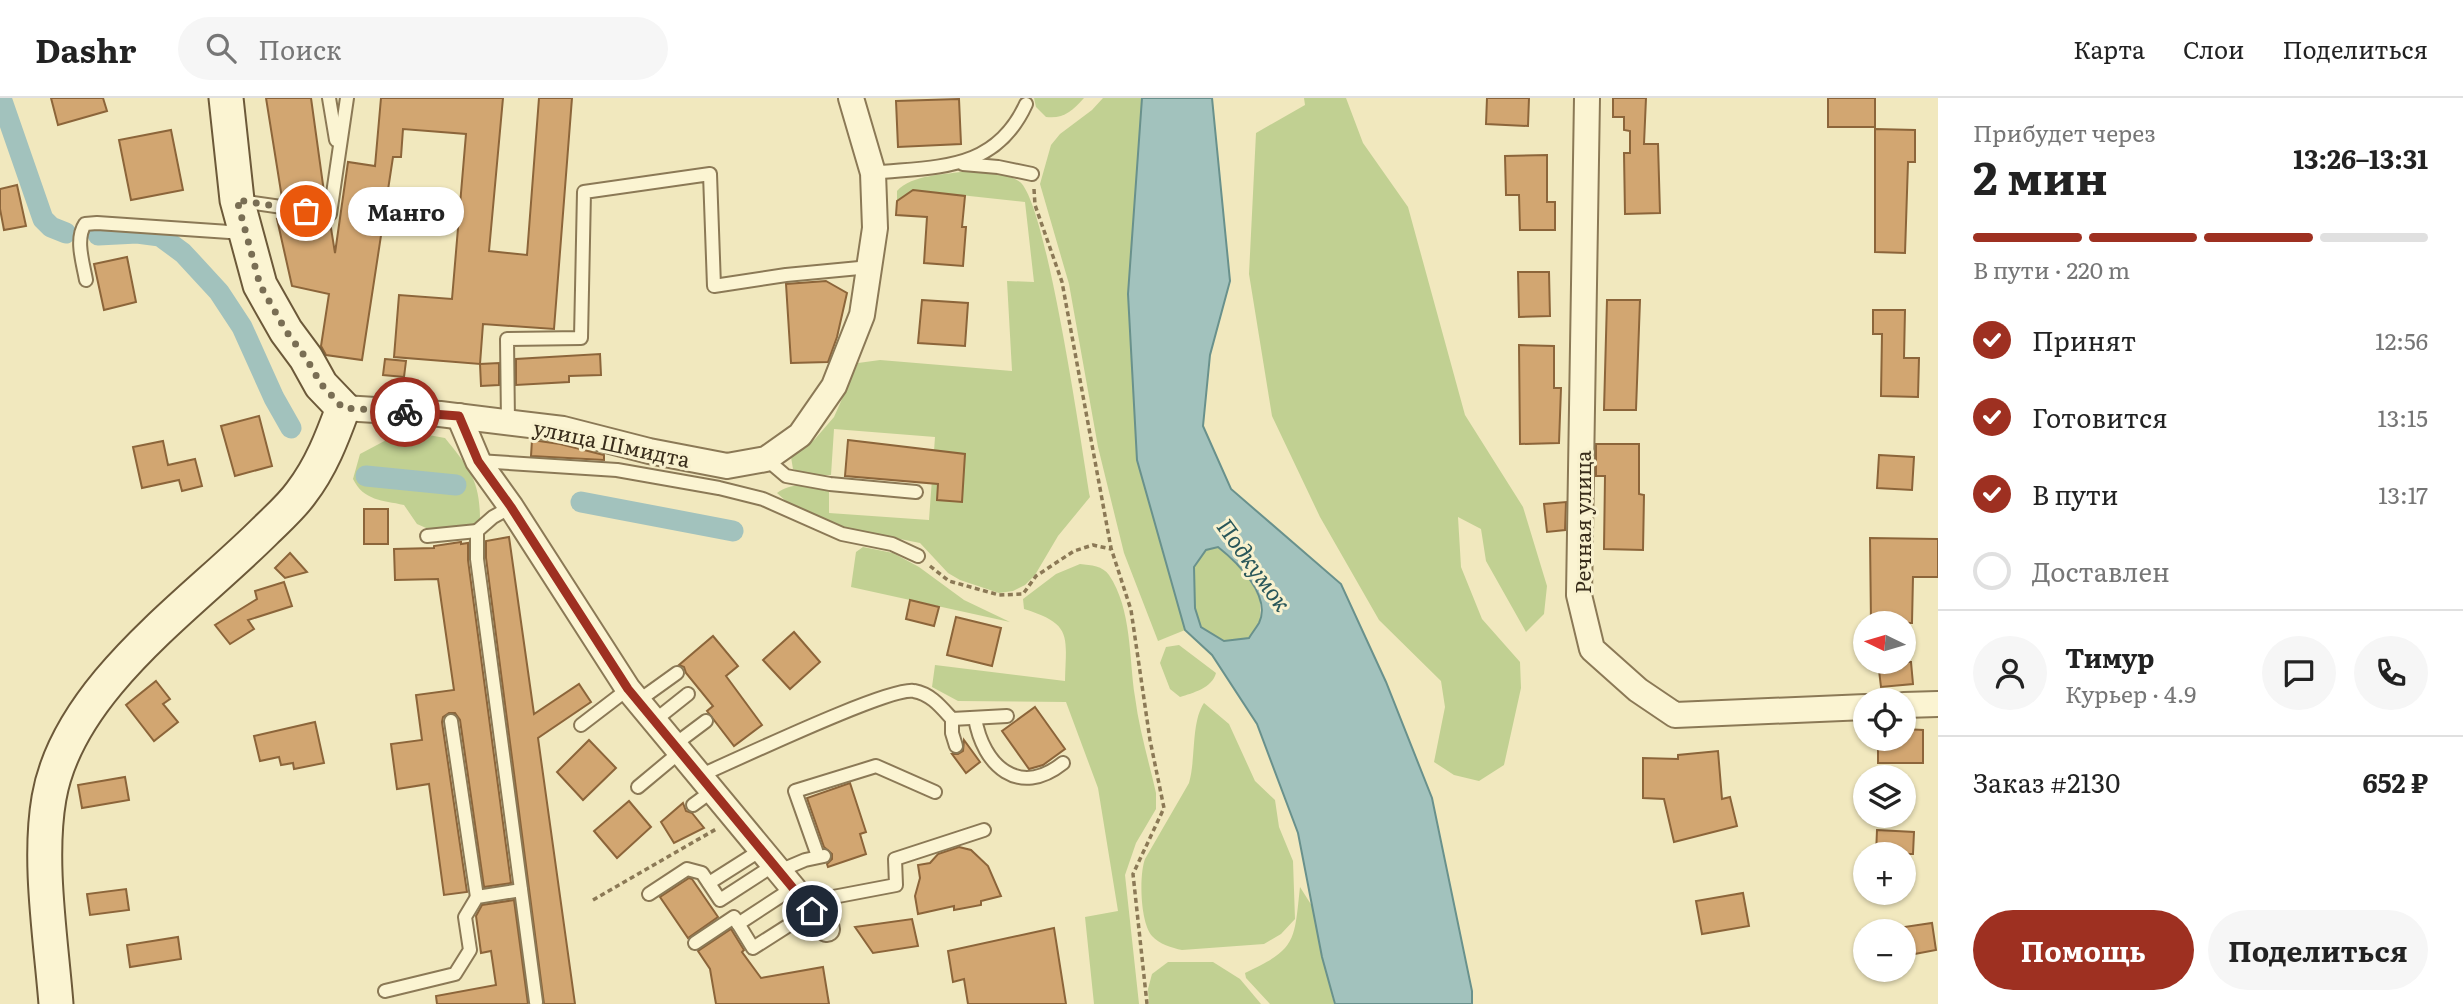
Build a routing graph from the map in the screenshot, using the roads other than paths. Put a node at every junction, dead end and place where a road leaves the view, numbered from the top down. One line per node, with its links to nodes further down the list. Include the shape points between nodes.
1 (226, 98): 11 (street)
2 (329, 98): 7 (lane)
3 (347, 98): 7 (lane)
4 (851, 98): 9 (street, улица Шмидта)
5 (1587, 98): 30 (street, Речная улица, via 1579,595 1592,649 1675,715)
6 (1026, 104): 8 (lane, via 1006,135 981,156)
7 (338, 155): 11 (lane, via 330,214)
8 (955, 164): 9 (lane); 10 (lane)
9 (873, 173): 13 (street, улица Шмидта, via 876,228)
10 (1032, 174)
11 (237, 200): 12 (street)
12 (245, 233): 14 (lane, via 85,224 80,241); 15 (street, via 271,306 321,384)
13 (870, 267): 17 (lane, via 714,286 710,174 584,192 581,338 507,339); 18 (street, улица Шмидта, via 862,315 834,386 800,435)
14 (86, 280)
15 (343, 408): 16 (street, улица Шмидта); 55 (street, via 329,445 300,495 124,665 81,717 61,755 49,798 45,849)
16 (459, 416): 17 (street, улица Шмидта); 19 (street)
17 (508, 422): 18 (street, улица Шмидта, via 563,429 727,466)
18 (766, 459): 20 (lane, via 786,476)
19 (478, 461): 21 (street); 24 (lane, via 617,470 719,488 763,499 842,534 892,544)
20 (916, 492)
21 (511, 507): 22 (lane); 27 (street)
22 (477, 531): 23 (lane); 47 (lane)
23 (427, 536)
24 (918, 556)
25 (677, 673): 27 (lane)
26 (688, 694): 35 (lane)
27 (633, 695): 35 (street); 37 (lane)
28 (1938, 704): 29 (street)
29 (1916, 705)
30 (1853, 708)
31 (1007, 716): 32 (lane)
32 (975, 718): 33 (lane); 40 (lane, via 986,752 1010,775 1021,779 1048,775)
33 (953, 719): 38 (lane); 42 (lane, via 934,699 912,690 880,698)
34 (452, 721): 49 (lane)
35 (654, 721): 39 (street)
36 (706, 721): 39 (lane)
37 (581, 725)
38 (956, 746)
39 (677, 749): 41 (lane); 42 (street)
40 (1063, 763)
41 (638, 787)
42 (701, 790): 45 (street, via 734,818)
43 (935, 792): 45 (lane, via 876,766 795,791 821,856)
44 (984, 830): 50 (lane, via 895,859 896,885 833,897)
45 (777, 869): 46 (lane); 46 (lane, via 720,900); 50 (street); 51 (lane)
46 (709, 883): 48 (lane, via 702,873 687,869)
47 (521, 890): 49 (lane); 54 (lane)
48 (649, 894)
49 (477, 897): 53 (lane, via 465,917 470,950 455,974)
50 (820, 920): 51 (lane, via 749,952)
51 (738, 924): 52 (lane, via 734,918)
52 (695, 943)
53 (384, 992)
54 (536, 1002)
55 (56, 1004)

